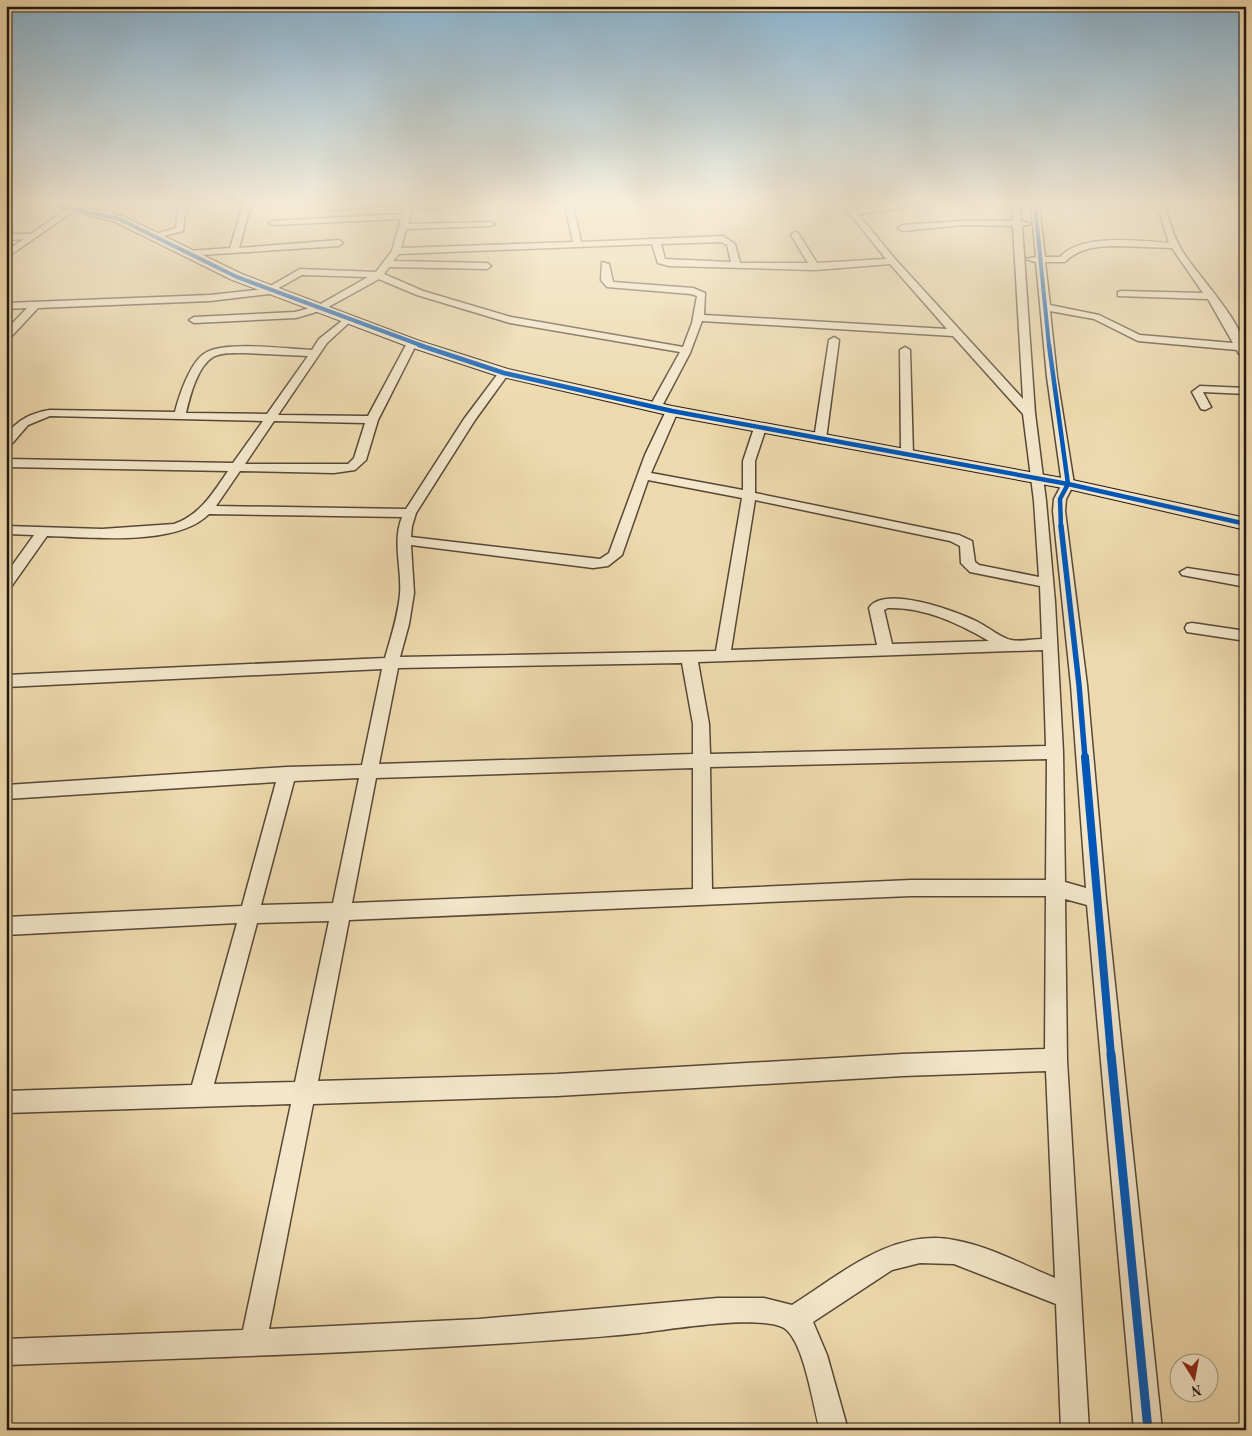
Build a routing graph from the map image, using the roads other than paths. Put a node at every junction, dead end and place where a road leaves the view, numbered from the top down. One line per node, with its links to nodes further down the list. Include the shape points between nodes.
1 (230, 272): 11 (street)
2 (300, 272): 11 (street)
3 (300, 272): 10 (street)
4 (381, 272): 10 (street)
5 (606, 272): 19 (street, via 610,285 698,292 702,295)
6 (902, 272): 22 (street)
7 (1020, 272): 14 (street)
8 (1040, 272): 15 (street)
9 (1190, 272): 13 (street)
10 (379, 275): 18 (street); 27 (street, via 420,293 510,320)
11 (272, 290): 16 (street, via 210,298); 18 (street)
12 (1121, 294): 13 (street)
13 (1210, 296): 26 (street, via 1222,311)
14 (1022, 299): 15 (street); 32 (street)
15 (1044, 304): 26 (street, via 1096,317 1138,338); 32 (street)
16 (35, 305): 17 (street); 23 (street)
17 (6, 306)
18 (320, 308): 20 (street); 21 (street, via 296,315)
19 (699, 318): 22 (street); 27 (street)
20 (348, 319): 25 (street); 29 (street)
21 (194, 320)
22 (956, 333): 37 (street)
23 (6, 336)
24 (834, 340): 42 (street)
25 (412, 343): 31 (street); 40 (street)
26 (1240, 346): 30 (street)
27 (685, 350): 35 (street)
28 (905, 350): 44 (street)
29 (314, 354): 38 (street, via 211,353 185,394); 39 (street)
30 (1246, 356)
31 (504, 373): 35 (street); 52 (street, via 470,419)
32 (1039, 376): 37 (street); 49 (street)
33 (1246, 391): 34 (street, via 1200,389 1197,392)
34 (1205, 407)
35 (654, 408): 36 (street)
36 (672, 411): 41 (street); 47 (street)
37 (1029, 413): 48 (street)
38 (180, 416): 39 (street); 43 (street, via 42,414 23,422)
39 (271, 417): 40 (street); 46 (street)
40 (372, 420): 46 (street, via 360,460 351,467)
41 (760, 428): 42 (street); 50 (street, via 750,461)
42 (820, 439): 44 (street)
43 (6, 443)
44 (907, 455): 48 (street)
45 (6, 463): 46 (street)
46 (238, 467): 51 (street)
47 (644, 476): 50 (street); 56 (street, via 616,555 603,563 580,563)
48 (1038, 478): 49 (street); 59 (street)
49 (1068, 484): 53 (street); 77 (street, via 1060,499 1059,511 1079,686)
50 (749, 495): 59 (street, via 954,538 967,544 968,563 975,570); 66 (street)
51 (206, 510): 52 (street); 55 (street, via 190,524 174,530)
52 (410, 513): 56 (street)
53 (1246, 524)
54 (6, 530): 55 (street)
55 (44, 531): 60 (street)
56 (404, 540): 68 (street, via 407,593)
57 (1187, 572): 58 (street)
58 (1246, 582)
59 (1046, 583): 63 (street)
60 (6, 584)
61 (1192, 628): 62 (street)
62 (1246, 636)
63 (1050, 644): 64 (street); 70 (street)
64 (1008, 646): 65 (street); 65 (street, via 957,617 934,609 889,603 876,608)
65 (886, 650): 66 (street)
66 (723, 655): 67 (street)
67 (689, 657): 68 (street); 71 (street, via 701,724)
68 (391, 663): 69 (street); 72 (street)
69 (6, 681)
70 (1054, 752): 71 (street); 75 (street)
71 (703, 762): 72 (street); 76 (street)
72 (370, 772): 73 (street); 78 (street)
73 (287, 774): 74 (street); 79 (street)
74 (6, 792)
75 (1055, 888): 76 (street, via 911,888); 77 (street); 81 (street)
76 (703, 897): 78 (street)
77 (1096, 899): 91 (street)
78 (342, 912): 79 (street); 82 (street)
79 (248, 914): 80 (street); 83 (street)
80 (6, 926)
81 (1056, 1060): 82 (street, via 903,1065 557,1085); 85 (street)
82 (305, 1092): 83 (street); 87 (street)
83 (200, 1095): 84 (street)
84 (6, 1102)
85 (1068, 1296): 86 (street, via 954,1252 920,1251 887,1259); 90 (street)
86 (794, 1319): 87 (street, via 774,1311 742,1310 576,1326); 89 (street, via 807,1338)
87 (254, 1341): 88 (street)
88 (6, 1352)
89 (834, 1430)
90 (1075, 1430)
91 (1148, 1430)

